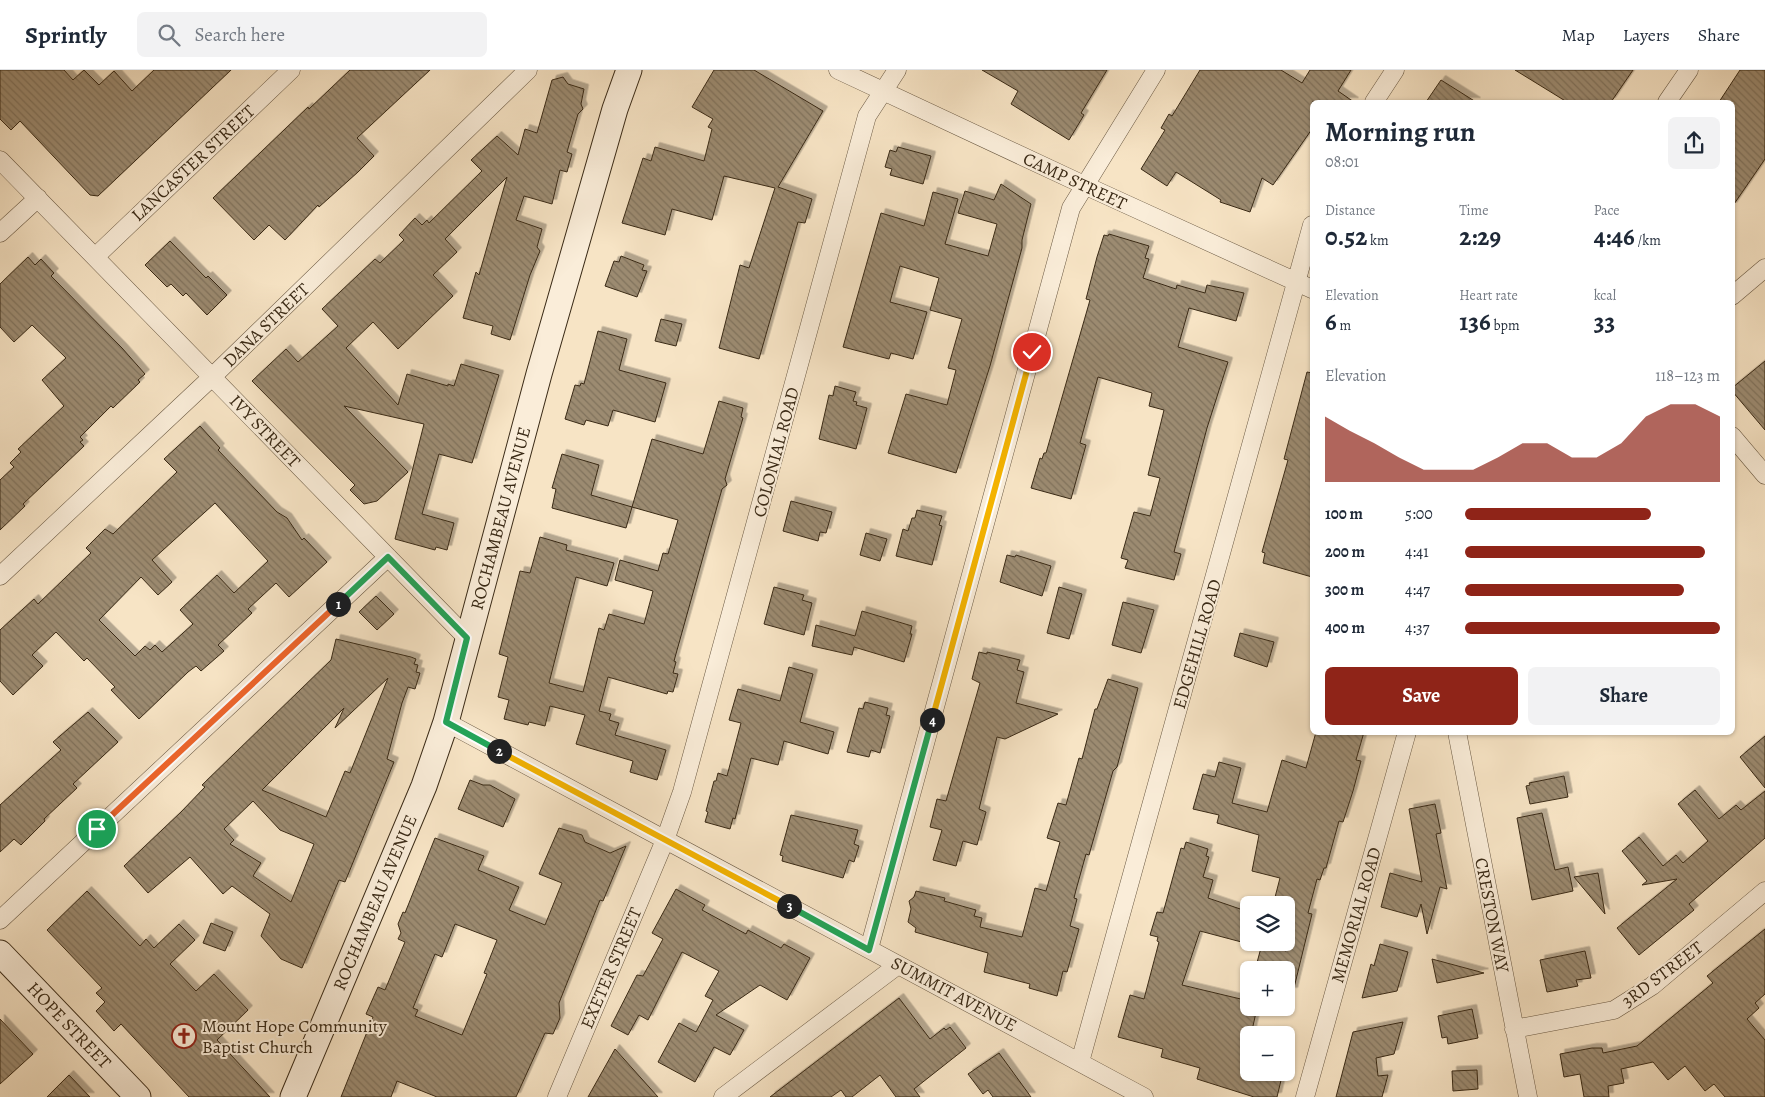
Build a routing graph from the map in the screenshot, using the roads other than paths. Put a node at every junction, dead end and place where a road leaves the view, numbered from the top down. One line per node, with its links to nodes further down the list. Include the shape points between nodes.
1 (291, 70): 17 (street, LANCASTER STREET)
2 (528, 70): 22 (street, DANA STREET)
3 (629, 70): 27 (street, ROCHAMBEAU AVENUE, via 539,374)
4 (838, 70): 9 (street, CAMP STREET)
5 (897, 70): 9 (street, COLONIAL ROAD)
6 (1156, 70): 13 (street)
7 (1395, 70): 10 (street)
8 (1688, 70): 11 (street)
9 (884, 91): 13 (street, CAMP STREET); 31 (street, COLONIAL ROAD, via 867,116 684,782)
10 (1375, 100)
11 (1668, 100)
12 (0, 160): 14 (street, IVY STREET)
13 (1084, 186): 19 (street, CAMP STREET); 34 (street, via 1071,208)
14 (38, 198): 16 (street); 17 (street, IVY STREET)
15 (1310, 232): 19 (street, EDGEHILL ROAD)
16 (0, 234)
17 (95, 256): 22 (street, IVY STREET)
18 (1765, 268): 21 (street)
19 (1296, 281): 20 (street, CAMP STREET); 38 (street, EDGEHILL ROAD)
20 (1310, 288)
21 (1735, 293)
22 (212, 377): 25 (street, IVY STREET); 26 (street, DANA STREET)
23 (1735, 440): 24 (street)
24 (1765, 475)
25 (388, 557): 27 (street, IVY STREET); 33 (street)
26 (0, 576)
27 (467, 638): 28 (street, ROCHAMBEAU AVENUE)
28 (446, 722): 31 (street, SUMMIT AVENUE); 41 (street, ROCHAMBEAU AVENUE, via 424,786)
29 (1406, 735): 45 (street, MEMORIAL ROAD)
30 (1458, 735): 37 (street, CRESTON WAY)
31 (665, 840): 34 (street, SUMMIT AVENUE); 42 (street, EXETER STREET)
32 (1765, 892): 37 (street, 3RD STREET, via 1652,986 1614,1010)
33 (0, 920)
34 (869, 950): 36 (street, SUMMIT AVENUE)
35 (0, 953): 40 (street, HOPE STREET)
36 (898, 965): 38 (street, SUMMIT AVENUE); 43 (street)
37 (1514, 1029): 46 (street, CRESTON WAY)
38 (1080, 1062): 39 (street, SUMMIT AVENUE)
39 (1120, 1092): 44 (street, SUMMIT AVENUE)
40 (132, 1095)
41 (293, 1097)
42 (558, 1097)
43 (722, 1097)
44 (1144, 1097)
45 (1305, 1097)
46 (1528, 1097)

